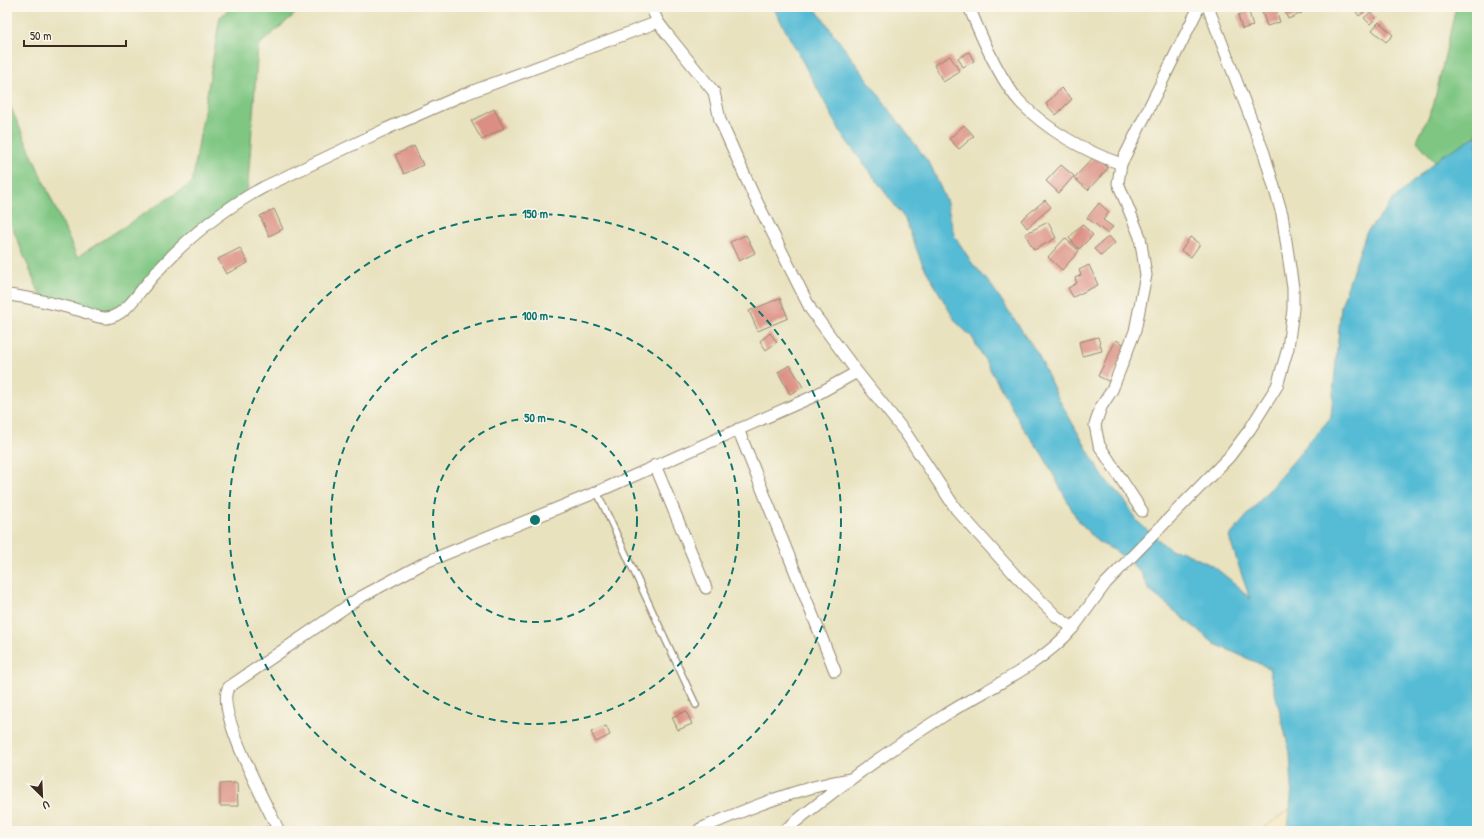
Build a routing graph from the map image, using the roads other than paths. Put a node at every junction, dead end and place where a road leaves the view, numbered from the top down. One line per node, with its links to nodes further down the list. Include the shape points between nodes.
1 (651, 7): 5 (street)
2 (969, 7): 6 (street, via 992,57 1021,103 1054,130 1090,151)
3 (1199, 7): 6 (street)
4 (1208, 7): 14 (street, via 1264,153 1282,214 1294,309 1288,348 1276,386 1250,429 1229,457 1106,583)
5 (658, 22): 7 (street, via 465,94 259,190 188,239 126,308 116,315 106,318 47,301); 8 (street, via 714,92 720,120 753,194 811,310)
6 (1121, 164): 12 (street, via 1118,183 1140,238 1146,275 1135,331 1095,425 1099,446)
7 (7, 295)
8 (858, 372): 9 (street, via 812,397); 14 (street, via 905,432 956,509 1017,577 1056,616)
9 (738, 429): 10 (street); 15 (street)
10 (655, 465): 11 (street); 13 (street)
11 (596, 492): 16 (lane); 19 (street, via 426,562 359,598 229,687 225,700 228,714 255,784)
12 (1142, 511)
13 (706, 588)
14 (1073, 628): 17 (street, via 1044,656 906,740)
15 (835, 671)
16 (696, 705)
17 (853, 778): 18 (street, via 815,786 778,798); 20 (street)
18 (700, 828)
19 (279, 831)
20 (784, 831)

